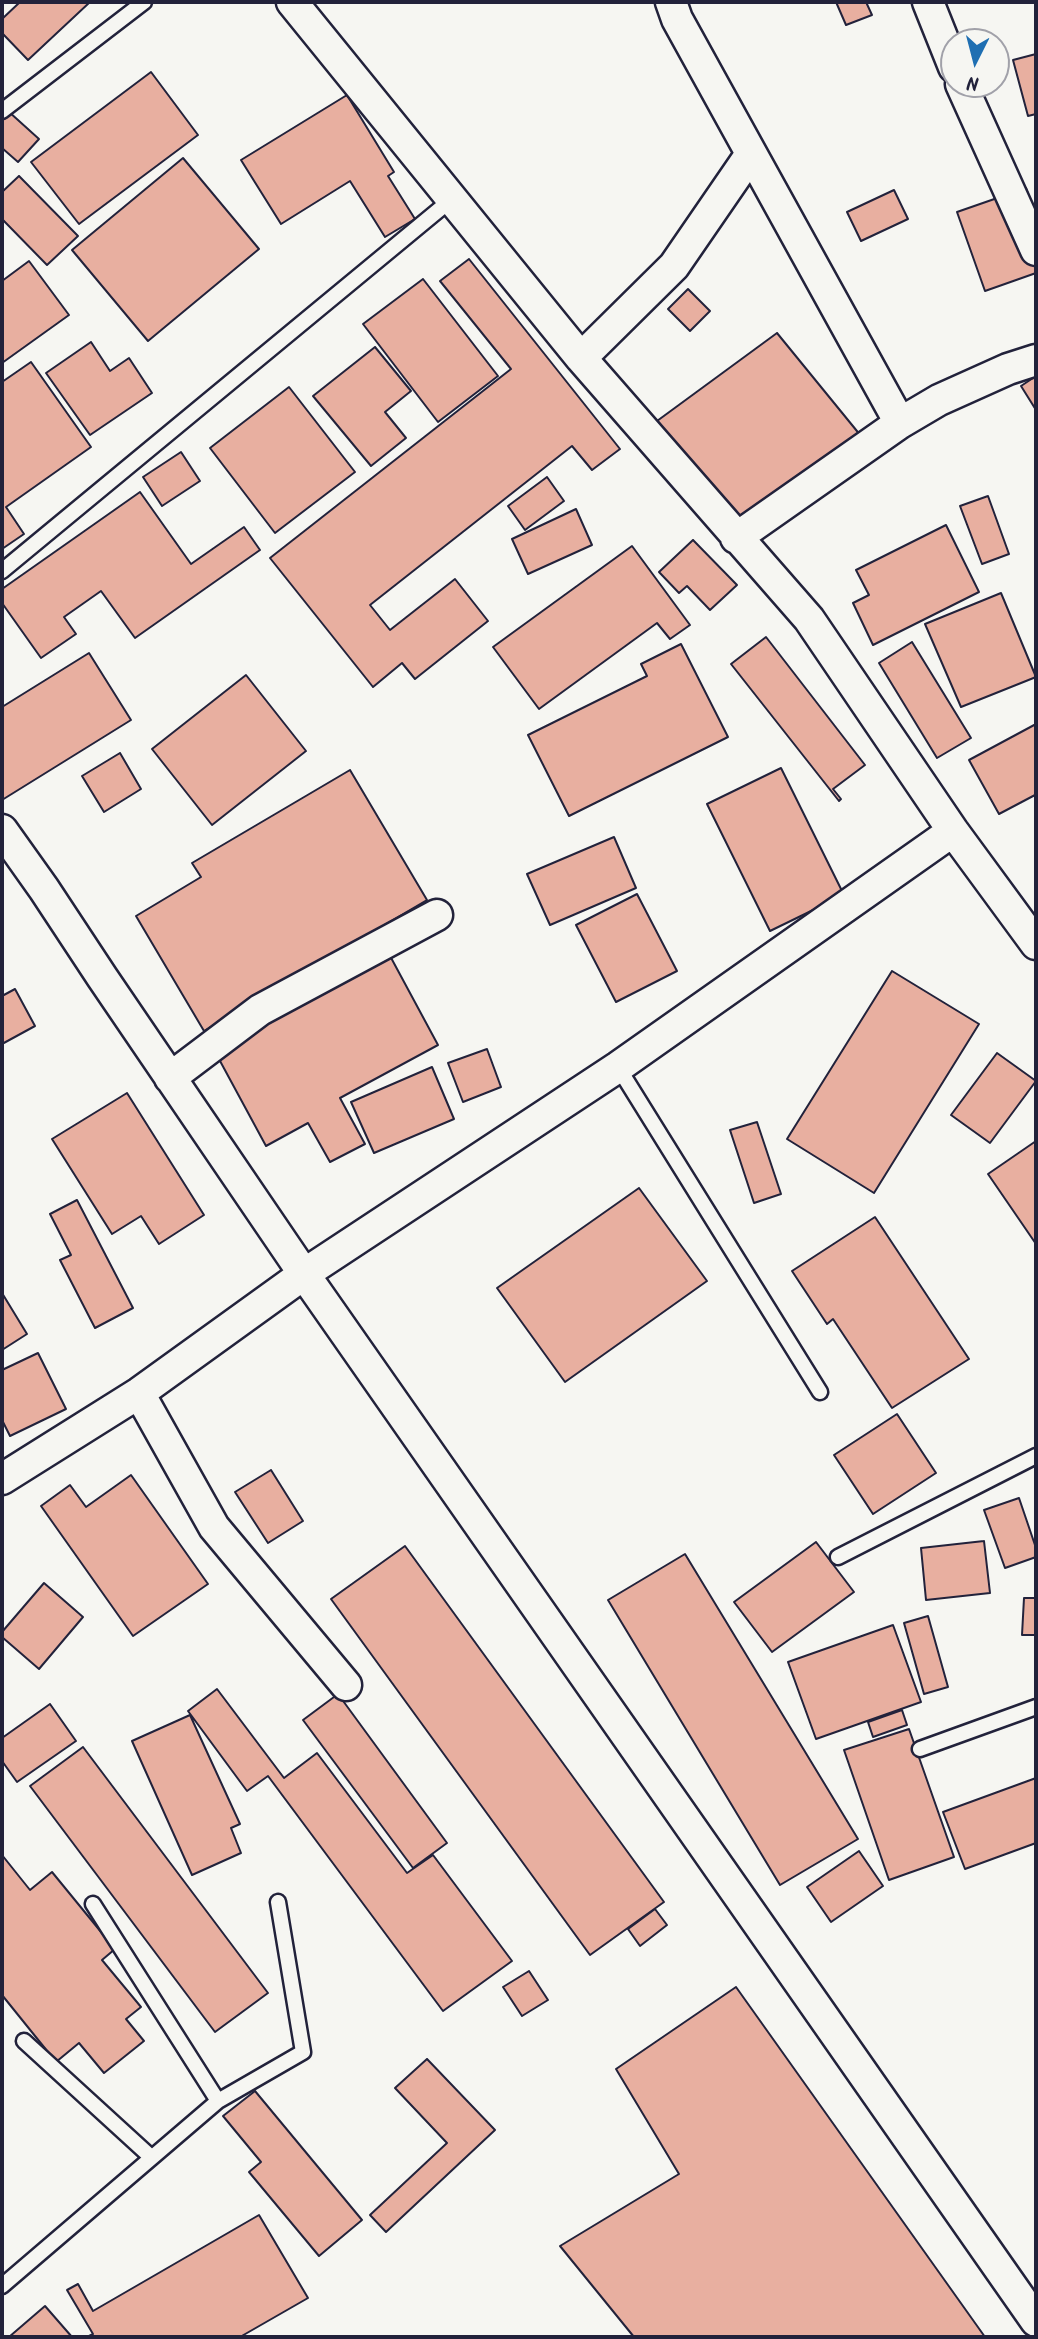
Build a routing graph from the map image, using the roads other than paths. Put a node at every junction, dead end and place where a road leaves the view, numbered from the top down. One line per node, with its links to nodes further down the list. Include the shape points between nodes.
1 (144, 2): 7 (lane)
2 (292, 2): 9 (street)
3 (671, 2): 8 (street)
4 (928, 2): 5 (street)
5 (940, 32)
6 (967, 98): 10 (street)
7 (2, 111)
8 (751, 154): 11 (street, via 674,266); 13 (street)
9 (452, 199): 11 (street); 15 (lane)
10 (1036, 250)
11 (581, 358): 14 (street)
12 (1036, 360): 13 (street, via 939,400)
13 (900, 424): 14 (street)
14 (736, 538): 17 (street, via 809,619)
15 (2, 571)
16 (2, 830): 21 (street)
17 (953, 831): 19 (street); 20 (street)
18 (438, 915): 21 (street, via 260,1010)
19 (1036, 944)
20 (618, 1067): 22 (street); 23 (lane)
21 (170, 1078): 22 (street)
22 (304, 1274): 24 (street); 37 (street)
23 (820, 1392)
24 (139, 1393): 26 (street); 28 (street, via 214,1527)
25 (1036, 1456): 27 (lane)
26 (2, 1479)
27 (838, 1557)
28 (346, 1685)
29 (1036, 1707): 30 (lane)
30 (920, 1749)
31 (278, 1902): 34 (lane, via 303,2052)
32 (93, 1904): 34 (lane)
33 (24, 2041): 35 (lane)
34 (218, 2101): 35 (lane)
35 (151, 2157): 36 (lane)
36 (2, 2286)
37 (1036, 2320)

